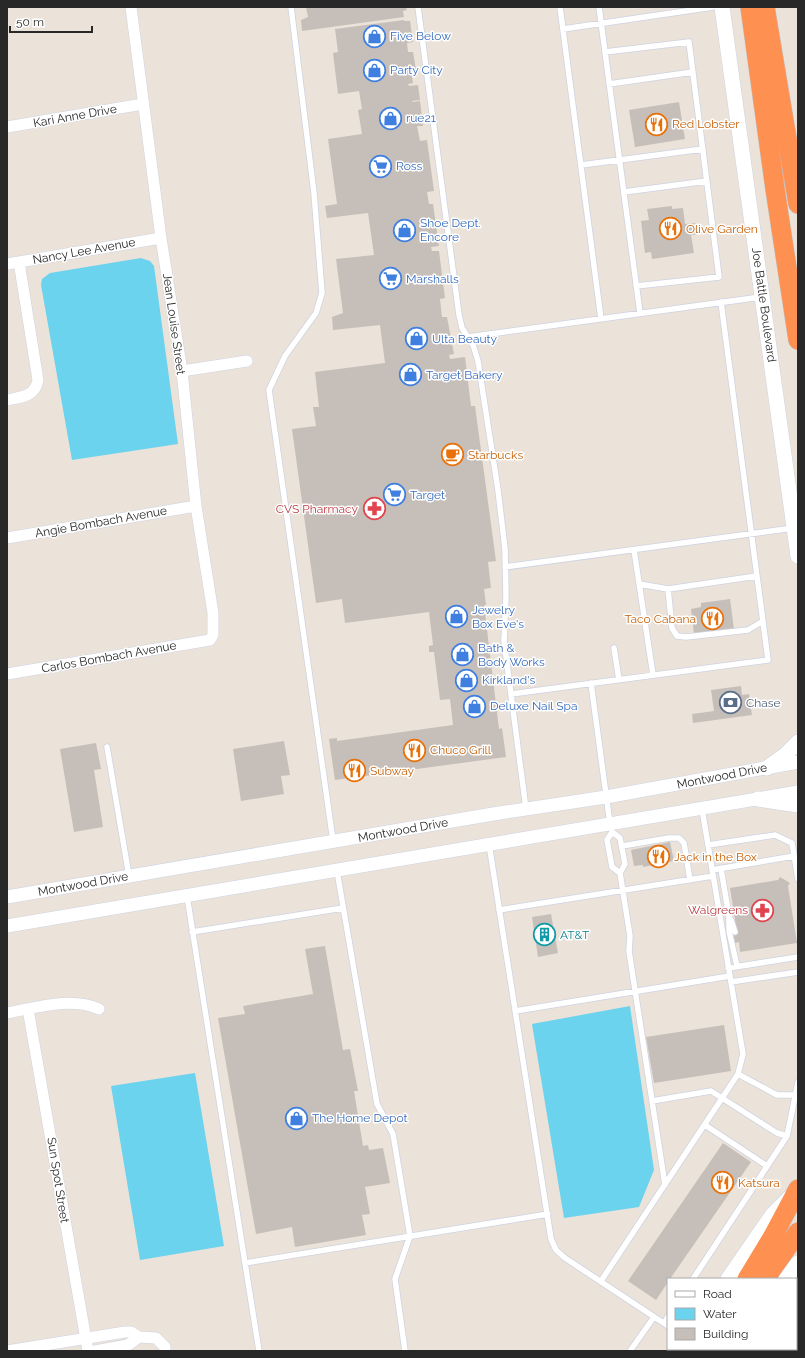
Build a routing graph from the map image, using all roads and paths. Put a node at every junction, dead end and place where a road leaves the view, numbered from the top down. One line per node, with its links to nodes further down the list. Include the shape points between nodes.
1 (131, 7): 15 (street, Jean Louise Street)
2 (291, 7): 65 (lane, via 314,193 322,293 316,313 285,356 269,390)
3 (418, 7): 31 (lane, via 459,316)
4 (560, 7): 11 (lane)
5 (599, 7): 10 (lane)
6 (713, 7): 10 (lane)
7 (722, 7): 27 (main road, Joe Battle Boulevard)
8 (750, 7): 32 (highway, via 774,189)
9 (765, 7): 22 (highway)
10 (601, 24): 11 (lane); 12 (lane)
11 (563, 29): 19 (lane)
12 (605, 52): 13 (lane, via 689,42); 14 (lane)
13 (693, 72): 14 (lane); 17 (lane)
14 (609, 84): 18 (lane)
15 (144, 104): 16 (street, Kari Anne Drive); 23 (street, Jean Louise Street)
16 (7, 127)
17 (703, 149): 18 (lane); 20 (lane)
18 (619, 160): 19 (lane); 21 (lane)
19 (581, 165): 30 (lane)
20 (707, 181): 21 (lane); 26 (lane, via 719,277)
21 (624, 192): 26 (lane)
22 (798, 204)
23 (161, 238): 24 (street, Nancy Lee Avenue); 34 (street, Jean Louise Street)
24 (18, 262): 25 (street, Nancy Lee Avenue); 35 (street, via 38,380 37,386 30,394)
25 (7, 264)
26 (636, 286): 29 (lane)
27 (763, 296): 28 (lane); 37 (main road, Joe Battle Boulevard)
28 (721, 302): 29 (lane); 38 (lane)
29 (640, 313): 30 (lane)
30 (601, 319): 31 (lane)
31 (468, 337): 42 (lane, via 478,362 498,490)
32 (798, 340)
33 (247, 361): 34 (street)
34 (182, 371): 36 (street, Jean Louise Street)
35 (7, 400)
36 (196, 506): 39 (street, Angie Bombach Avenue); 47 (street, Jean Louise Street, via 213,613 213,636)
37 (794, 528): 38 (lane); 41 (main road, Joe Battle Boulevard)
38 (752, 534): 40 (lane); 43 (lane)
39 (7, 538)
40 (634, 550): 42 (lane); 44 (lane)
41 (798, 556)
42 (505, 567): 53 (lane, via 504,641)
43 (758, 576): 45 (lane); 46 (lane)
44 (639, 584): 45 (lane); 50 (lane)
45 (668, 590): 46 (lane, via 672,628 677,636 686,638 748,630)
46 (763, 621): 50 (lane, via 768,660)
47 (210, 640): 49 (street, Carlos Bombach Avenue)
48 (614, 648): 51 (lane)
49 (7, 674)
50 (652, 675): 51 (lane)
51 (619, 680): 52 (lane)
52 (591, 683): 53 (lane); 59 (lane)
53 (511, 694): 62 (lane)
54 (798, 742): 57 (main road)
55 (106, 747): 74 (lane)
56 (798, 762): 57 (street, Montwood Drive)
57 (767, 768): 59 (street, Montwood Drive)
58 (798, 792): 60 (street)
59 (606, 797): 62 (street, Montwood Drive); 64 (lane)
60 (758, 799): 61 (main road); 63 (street)
61 (798, 805)
62 (526, 809): 65 (street, Montwood Drive)
63 (702, 809): 64 (street); 67 (lane)
64 (611, 828): 66 (street); 68 (lane, via 620,838); 73 (lane, via 607,840 612,867)
65 (333, 842): 74 (street, Montwood Drive)
66 (488, 844): 71 (street); 81 (lane)
67 (708, 845): 69 (lane, via 775,835 792,843); 72 (lane)
68 (622, 846): 73 (lane, via 625,864); 76 (lane, via 679,838 684,843)
69 (794, 856): 70 (lane); 75 (lane)
70 (721, 869): 72 (lane); 82 (lane)
71 (337, 870): 79 (street); 80 (lane)
72 (712, 873): 76 (lane); 90 (lane)
73 (620, 874): 77 (lane)
74 (129, 876): 78 (street, Montwood Drive)
75 (798, 879)
76 (690, 880): 77 (lane)
77 (623, 890): 81 (lane); 94 (lane)
78 (7, 896)
79 (187, 896): 83 (street); 84 (lane)
80 (343, 908): 84 (lane); 113 (lane, via 377,1104 393,1134)
81 (499, 910): 97 (lane)
82 (729, 916): 85 (lane); 87 (lane, via 729,931)
83 (7, 926)
84 (192, 932): 114 (lane)
85 (735, 932)
86 (737, 942): 87 (lane)
87 (735, 952): 89 (lane)
88 (798, 957): 89 (lane)
89 (737, 966): 90 (lane)
90 (728, 968): 92 (lane)
91 (798, 972): 93 (lane)
92 (730, 976): 93 (lane); 94 (lane)
93 (731, 982): 99 (lane, via 743,1054)
94 (635, 991): 97 (lane); 103 (lane)
95 (28, 1009): 96 (street, via 70,1003 81,1003); 98 (street); 125 (street, Sun Spot Street)
96 (98, 1009)
97 (515, 1011): 110 (lane)
98 (7, 1013)
99 (738, 1074): 101 (lane, via 777,1095); 102 (lane)
100 (798, 1082): 101 (lane)
101 (794, 1095): 105 (lane)
102 (723, 1098): 103 (lane, via 711,1091); 104 (lane); 105 (lane, via 776,1133)
103 (652, 1101): 108 (lane)
104 (705, 1125): 106 (lane); 108 (lane)
105 (787, 1136): 106 (lane)
106 (767, 1166): 116 (lane)
107 (798, 1181): 111 (main road)
108 (665, 1185): 121 (lane)
109 (798, 1189): 111 (main road); 118 (highway)
110 (548, 1214): 113 (lane); 121 (lane, via 556,1250)
111 (773, 1214): 117 (main road)
112 (798, 1232): 119 (highway)
113 (410, 1236): 114 (lane); 131 (lane, via 395,1279)
114 (245, 1263): 130 (lane)
115 (798, 1263): 120 (main road)
116 (694, 1278)
117 (729, 1278)
118 (748, 1278)
119 (766, 1278)
120 (787, 1278)
121 (601, 1281): 122 (lane)
122 (654, 1317): 123 (lane); 132 (lane)
123 (666, 1324)
124 (139, 1337): 125 (street, via 131,1332); 128 (street, via 128,1345); 129 (street, via 156,1338)
125 (86, 1338): 126 (street); 127 (street, Sun Spot Street)
126 (7, 1351)
127 (88, 1351)
128 (94, 1351)
129 (165, 1351)
130 (259, 1351)
131 (405, 1351)
132 (630, 1351)

